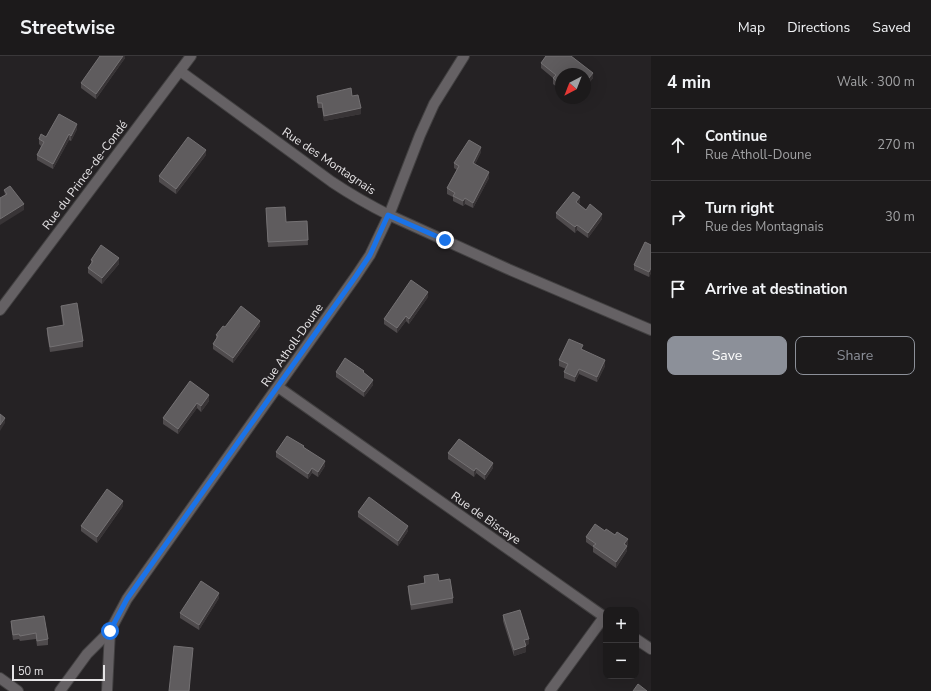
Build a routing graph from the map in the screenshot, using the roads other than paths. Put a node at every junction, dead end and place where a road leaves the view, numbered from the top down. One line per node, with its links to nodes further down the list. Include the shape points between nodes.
1 (191, 56): 3 (street, Rue du Prince-de-Condé)
2 (464, 56): 4 (street, Rue Atholl-Doune, via 434,104)
3 (180, 71): 4 (street, Rue des Montagnais, via 332,182); 5 (street, Rue du Prince-de-Condé)
4 (388, 215): 6 (street, Rue des Montagnais); 7 (street, Rue Atholl-Doune, via 360,271)
5 (0, 310)
6 (651, 330)
7 (278, 387): 8 (street, Rue de Biscaye); 10 (street, Rue Atholl-Doune, via 127,599)
8 (603, 616)
9 (603, 620): 17 (street, Rue de Biscaye)
10 (110, 631): 15 (street, Rue Atholl-Doune, via 87,654); 16 (street, Rue Atholl-Doune)
11 (639, 640): 12 (street)
12 (651, 649)
13 (0, 678): 14 (street)
14 (18, 691)
15 (60, 691)
16 (107, 691)
17 (550, 691)

